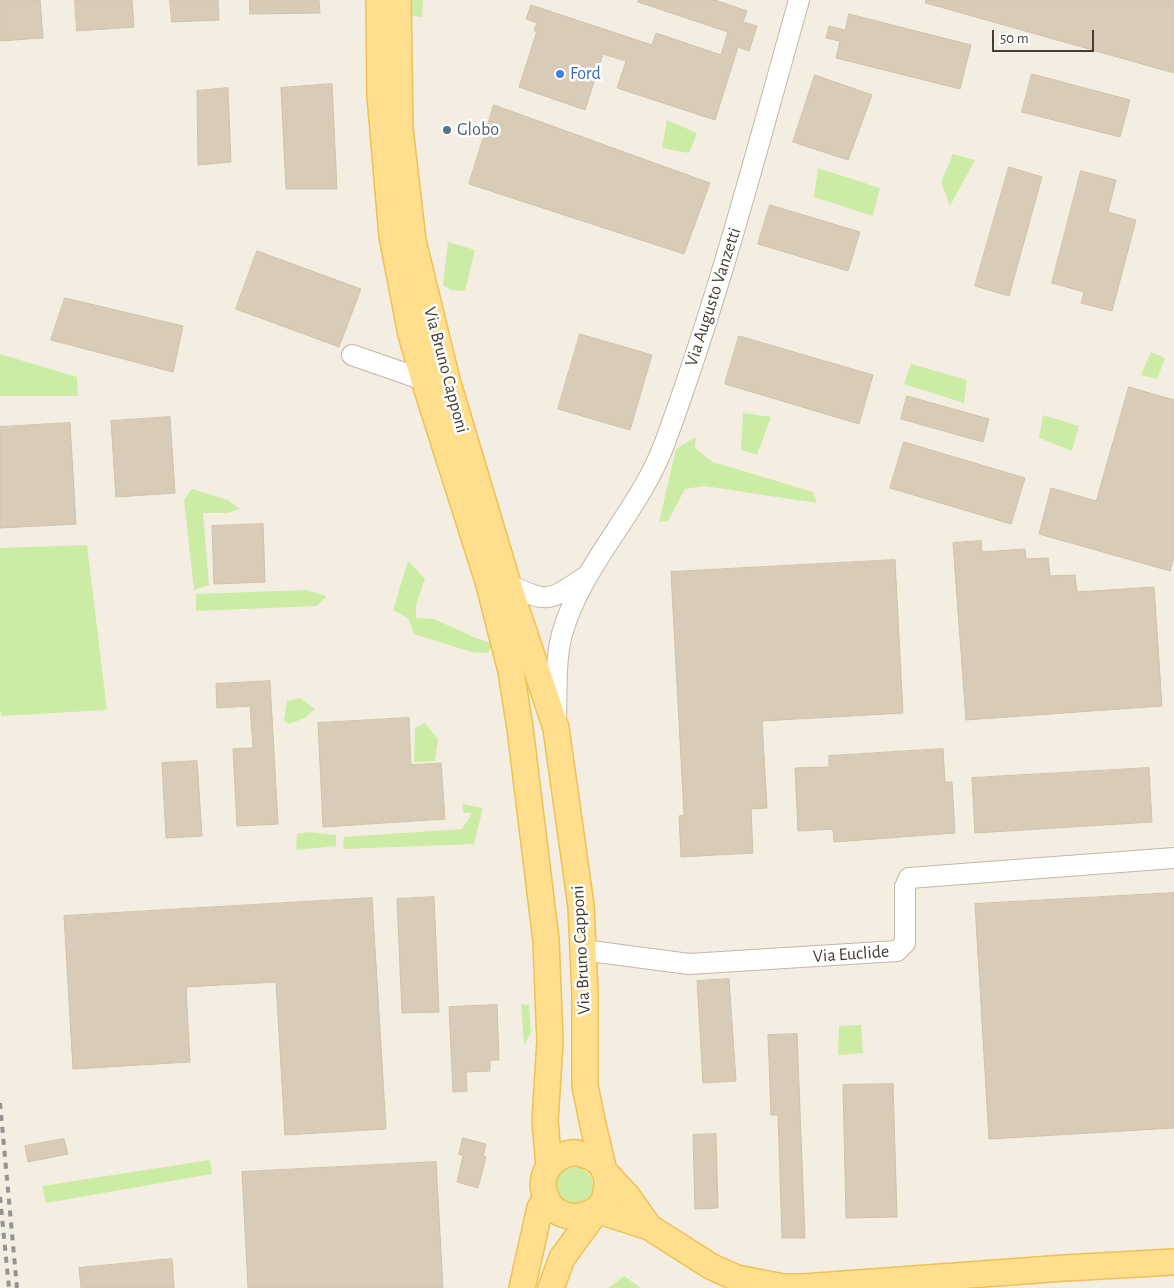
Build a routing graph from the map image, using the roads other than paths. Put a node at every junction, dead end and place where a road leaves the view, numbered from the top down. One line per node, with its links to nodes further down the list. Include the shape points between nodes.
1 (379, 0): 5 (main road, Via Bruno Capponi, via 380,94 392,236)
2 (398, 0): 7 (main road, Via Bruno Capponi, via 400,129 414,241 447,380)
3 (799, 0): 6 (street, Via Augusto Vanzetti, via 716,294 663,447 634,505)
4 (352, 355): 5 (street)
5 (424, 380): 8 (main road, Via Bruno Capponi, via 488,581 511,671)
6 (587, 576): 7 (street, Via Augusto Vanzetti, via 556,596 543,599); 9 (street, Via Augusto Vanzetti, via 562,636 557,672)
7 (508, 584): 9 (main road, Via Bruno Capponi)
8 (520, 728): 9 (main road, via 527,720 537,717); 12 (main road, Via Bruno Capponi, via 546,940 550,1042 545,1121)
9 (556, 728): 11 (main road, Via Bruno Capponi, via 581,906)
10 (1174, 858): 11 (street, Via Euclide, via 909,878 905,887 905,943 897,951 689,964)
11 (583, 950): 13 (main road, Via Bruno Capponi, via 585,1086)
12 (549, 1166): 13 (main road, via 557,1158 578,1153 598,1162); 14 (main road, via 543,1182)
13 (604, 1170): 15 (main road, via 607,1192); 16 (main road, via 628,1196)
14 (546, 1198): 15 (main road, via 559,1213 568,1216 578,1217); 18 (main road, via 540,1208)
15 (596, 1210): 16 (main road); 19 (main road, via 562,1258)
16 (649, 1227): 17 (main road, via 720,1271 737,1278 783,1287)
17 (1174, 1262)
18 (522, 1288)
19 (551, 1288)

